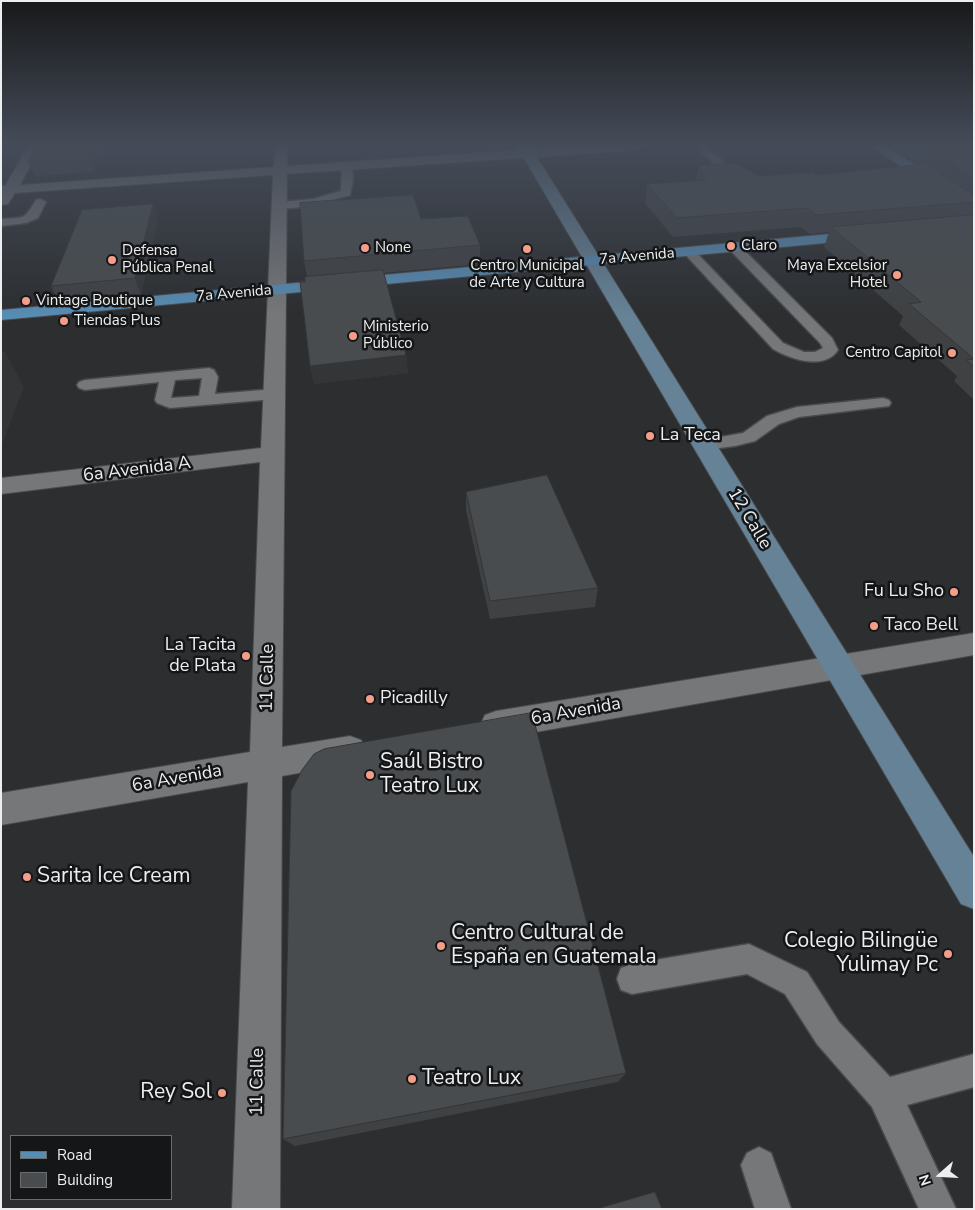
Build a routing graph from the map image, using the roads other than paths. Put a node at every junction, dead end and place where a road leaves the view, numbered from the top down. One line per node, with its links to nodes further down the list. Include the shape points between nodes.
1 (40, 202): 7 (lane, via 34,216)
2 (309, 202): 5 (lane)
3 (558, 202): 11 (street, 12 Calle)
4 (961, 202): 6 (street)
5 (280, 205): 12 (street, 11 Calle)
6 (974, 211)
7 (1, 223)
8 (878, 235): 9 (main road, 7a Avenida)
9 (735, 248): 10 (main road, 7a Avenida); 10 (lane, via 827,341 831,350 822,356 807,357 791,354 778,346)
10 (689, 252): 11 (main road, 7a Avenida)
11 (593, 261): 12 (main road, 7a Avenida); 19 (street, 12 Calle)
12 (278, 290): 13 (main road, 7a Avenida); 16 (street, 11 Calle)
13 (1, 315)
14 (168, 376): 15 (lane); 17 (lane, via 164,400 170,403); 17 (lane, via 209,373)
15 (85, 385)
16 (274, 394): 17 (lane); 20 (street, 11 Calle)
17 (206, 401)
18 (883, 403): 19 (lane, via 797,412 773,420 750,438)
19 (704, 445): 23 (street, 12 Calle)
20 (272, 454): 21 (street, 6a Avenida A); 26 (street, 11 Calle)
21 (1, 486)
22 (974, 644): 23 (street, 6a Avenida)
23 (838, 667): 24 (street, 6a Avenida); 28 (street, 12 Calle)
24 (470, 730)
25 (373, 746): 26 (street, 6a Avenida)
26 (266, 764): 27 (street, 6a Avenida); 33 (street, 11 Calle)
27 (1, 809)
28 (974, 891)
29 (632, 978): 31 (lane, via 748,959 796,982 828,1033)
30 (972, 1073): 31 (lane)
31 (884, 1095): 35 (lane)
32 (759, 1165): 34 (lane)
33 (256, 1209)
34 (773, 1209)
35 (938, 1209)

